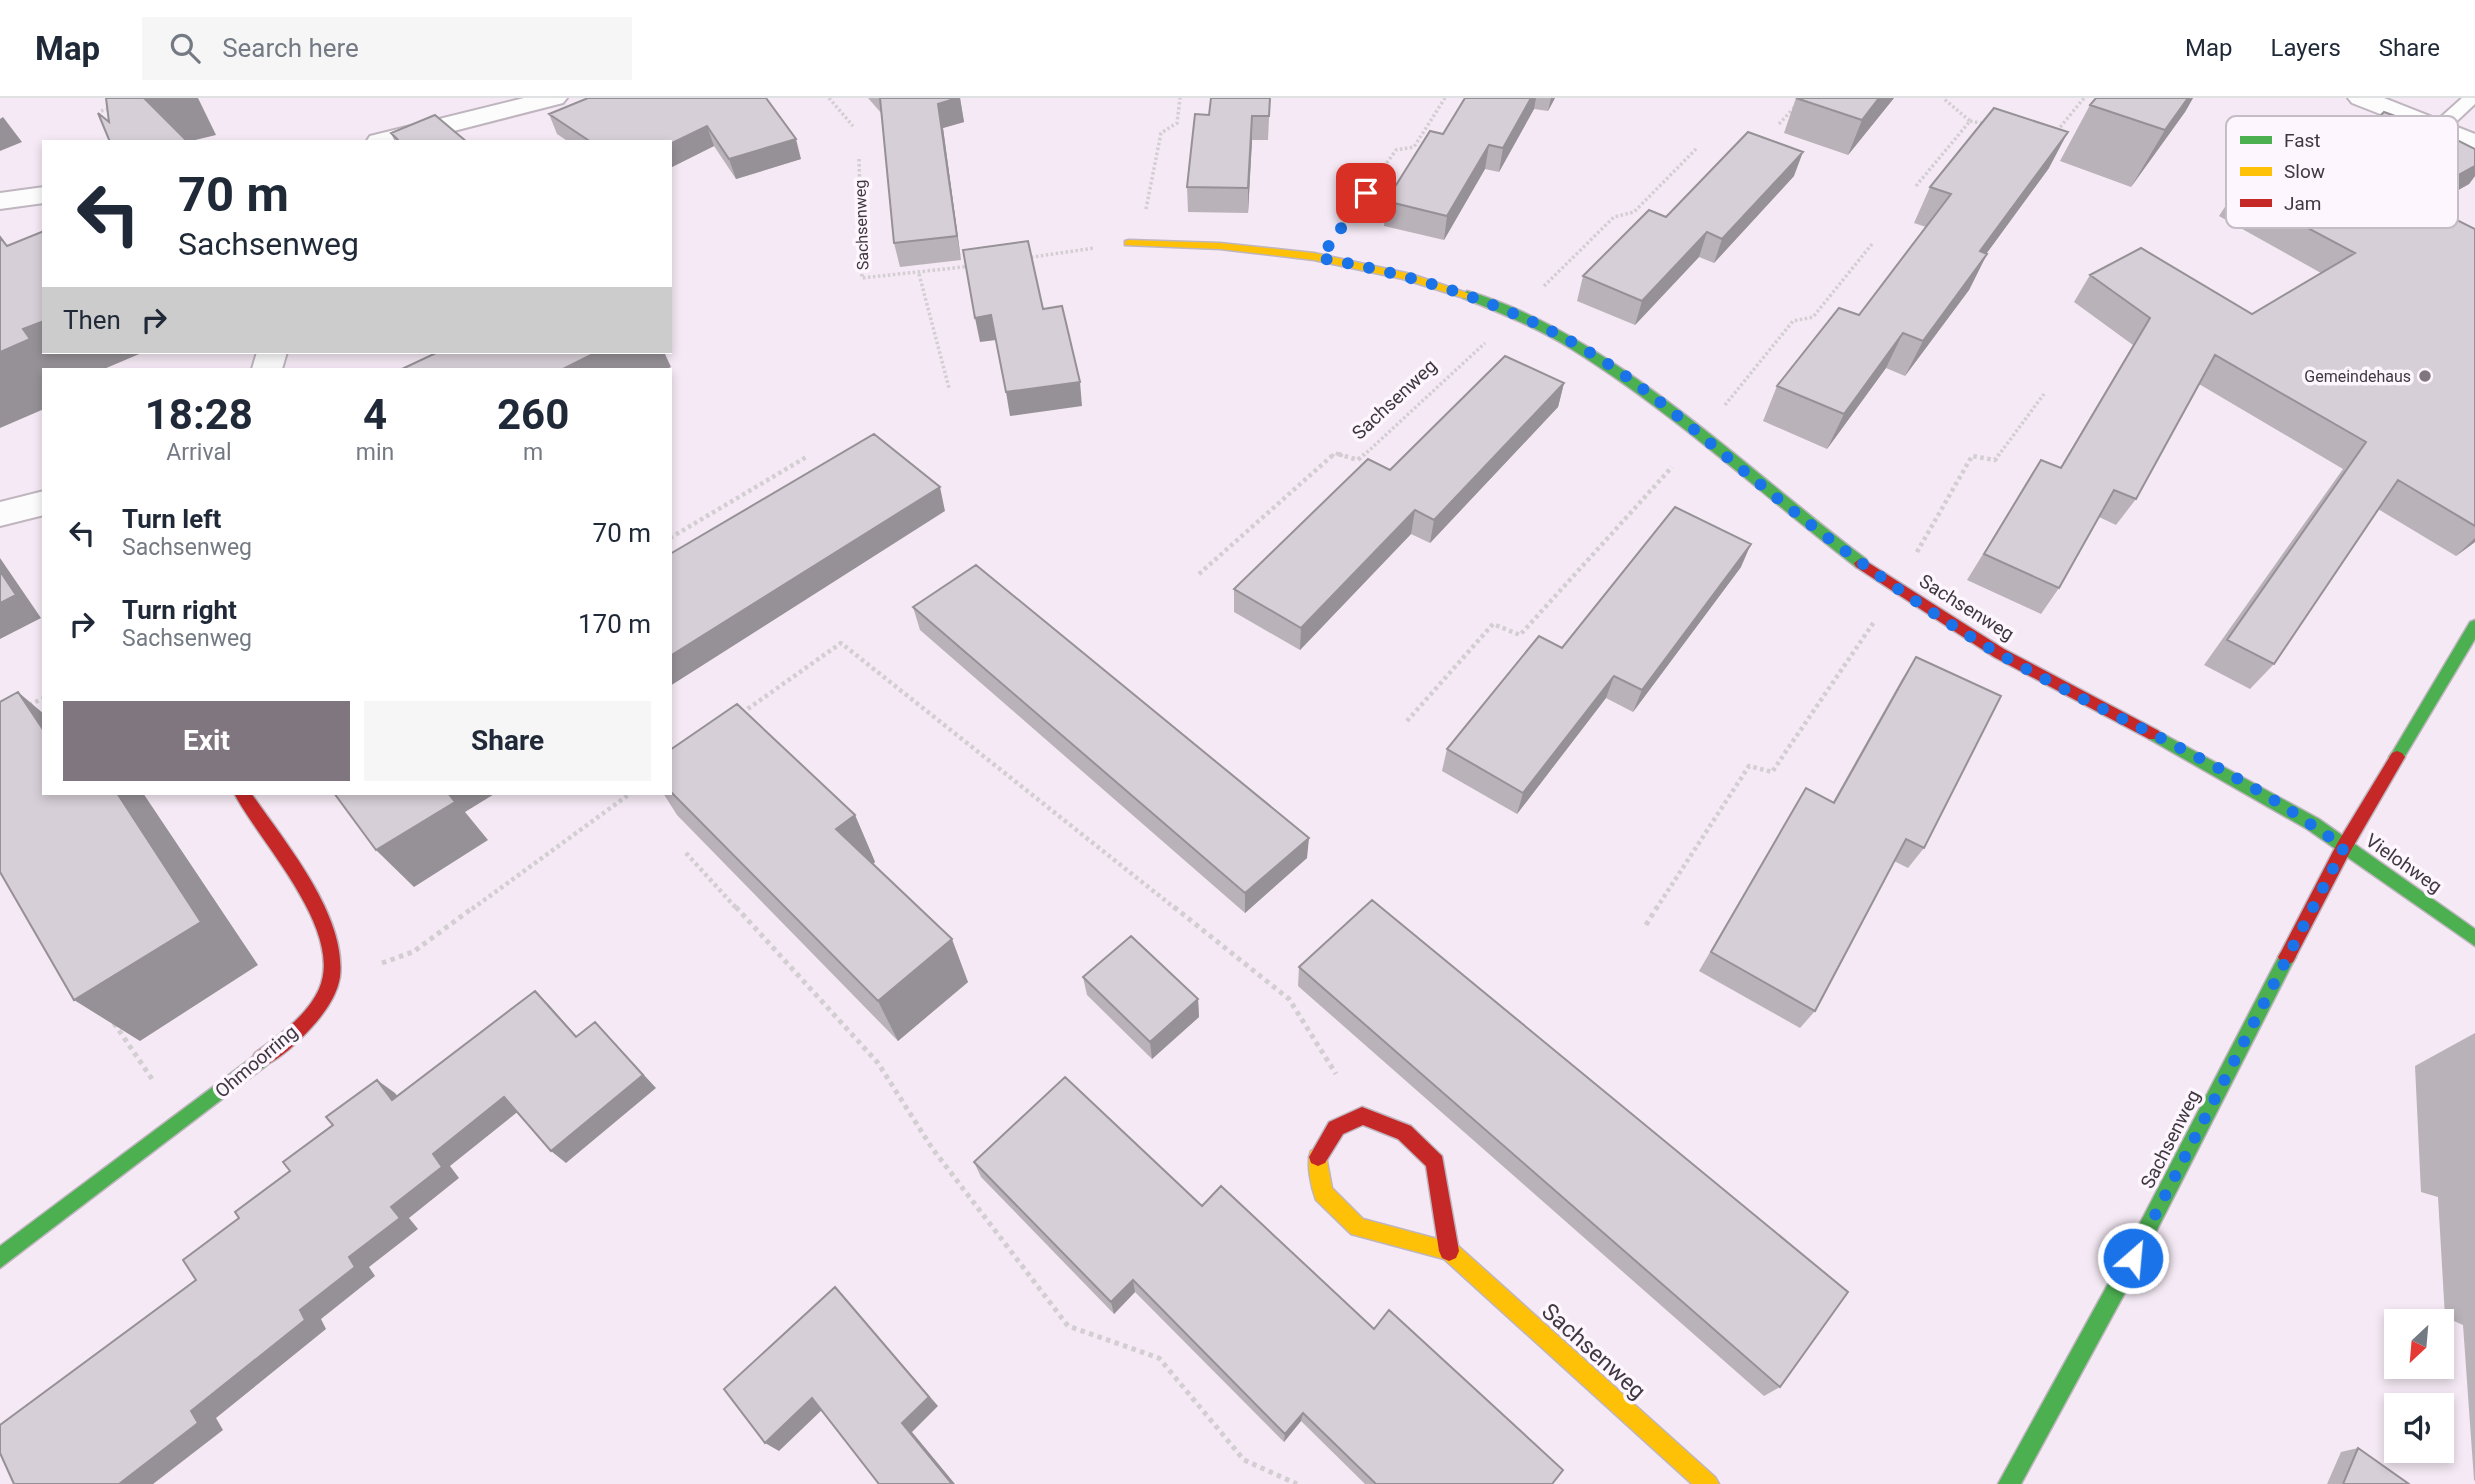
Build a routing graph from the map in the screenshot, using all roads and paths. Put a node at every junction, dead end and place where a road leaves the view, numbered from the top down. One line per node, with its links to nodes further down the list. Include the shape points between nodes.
1 (554, 98): 10 (street)
2 (830, 98): 18 (path)
3 (1180, 98): 28 (path, via 1177,122 1161,133)
4 (1444, 98): 30 (path, via 1414,147 1396,150)
5 (1803, 98): 16 (path)
6 (1943, 98): 15 (path)
7 (2084, 98): 19 (path)
8 (2361, 98): 13 (street)
9 (2472, 98): 14 (lane)
10 (493, 105): 21 (street)
11 (115, 107): 12 (path)
12 (101, 110)
13 (2406, 116)
14 (2452, 116)
15 (1970, 121): 17 (path); 25 (path)
16 (1779, 124)
17 (1993, 125)
18 (853, 126)
19 (2052, 137)
20 (2458, 137): 22 (street)
21 (385, 140)
22 (2475, 143)
23 (1697, 148): 34 (path, Sachsenweg, via 1634,212 1614,217)
24 (859, 159): 33 (path, Sachsenweg, via 862,278)
25 (1916, 186)
26 (42, 195): 27 (street)
27 (0, 201)
28 (1134, 244): 30 (street, Sachsenweg, via 1221,246); 31 (path)
29 (1872, 244): 37 (path, via 1813,317 1794,321)
30 (1320, 258): 34 (street, Sachsenweg, via 1392,272)
31 (1022, 259)
32 (983, 264): 33 (path, Sachsenweg)
33 (919, 274): 35 (path)
34 (1516, 314): 37 (street, Sachsenweg, via 1580,347); 42 (path, Sachsenweg, via 1359,460 1335,453)
35 (949, 388)
36 (2043, 394): 43 (path, Sachsenweg, via 1995,460 1972,456)
37 (1701, 435): 43 (street, Sachsenweg, via 1829,541); 48 (path, via 1520,635 1493,625)
38 (808, 456): 41 (path)
39 (42, 504): 40 (street)
40 (0, 514)
41 (672, 537)
42 (1199, 574)
43 (1897, 588): 51 (street, Sachsenweg, via 2067,692 2259,791); 53 (path, Sachsenweg, via 1772,772 1749,766)
44 (2475, 626): 51 (street, Sachsenweg)
45 (42, 699): 46 (path)
46 (22, 709)
47 (733, 719): 57 (path, via 841,643 1289,999)
48 (1407, 721)
49 (243, 795): 55 (street, Ohmoorring, via 322,921 332,948)
50 (628, 795): 55 (path, via 413,952)
51 (2344, 847): 54 (street, Vielohweg); 63 (street, Sachsenweg, via 2120,1282)
52 (687, 853): 61 (path, via 877,1063 932,1148 1068,1326 1159,1358 1244,1460)
53 (1646, 925)
54 (2475, 938)
55 (331, 980): 58 (street, Ohmoorring, via 314,1010 279,1046)
56 (110, 1016): 58 (path)
57 (1362, 1116): 59 (street, via 1404,1132 1435,1162); 59 (street, Sachsenweg, via 1336,1128 1316,1160 1322,1193 1358,1227)
58 (182, 1120): 60 (street, Ohmoorring)
59 (1449, 1251): 62 (street, Sachsenweg)
60 (0, 1258)
61 (1297, 1484)
62 (1708, 1484)
63 (2009, 1484)

